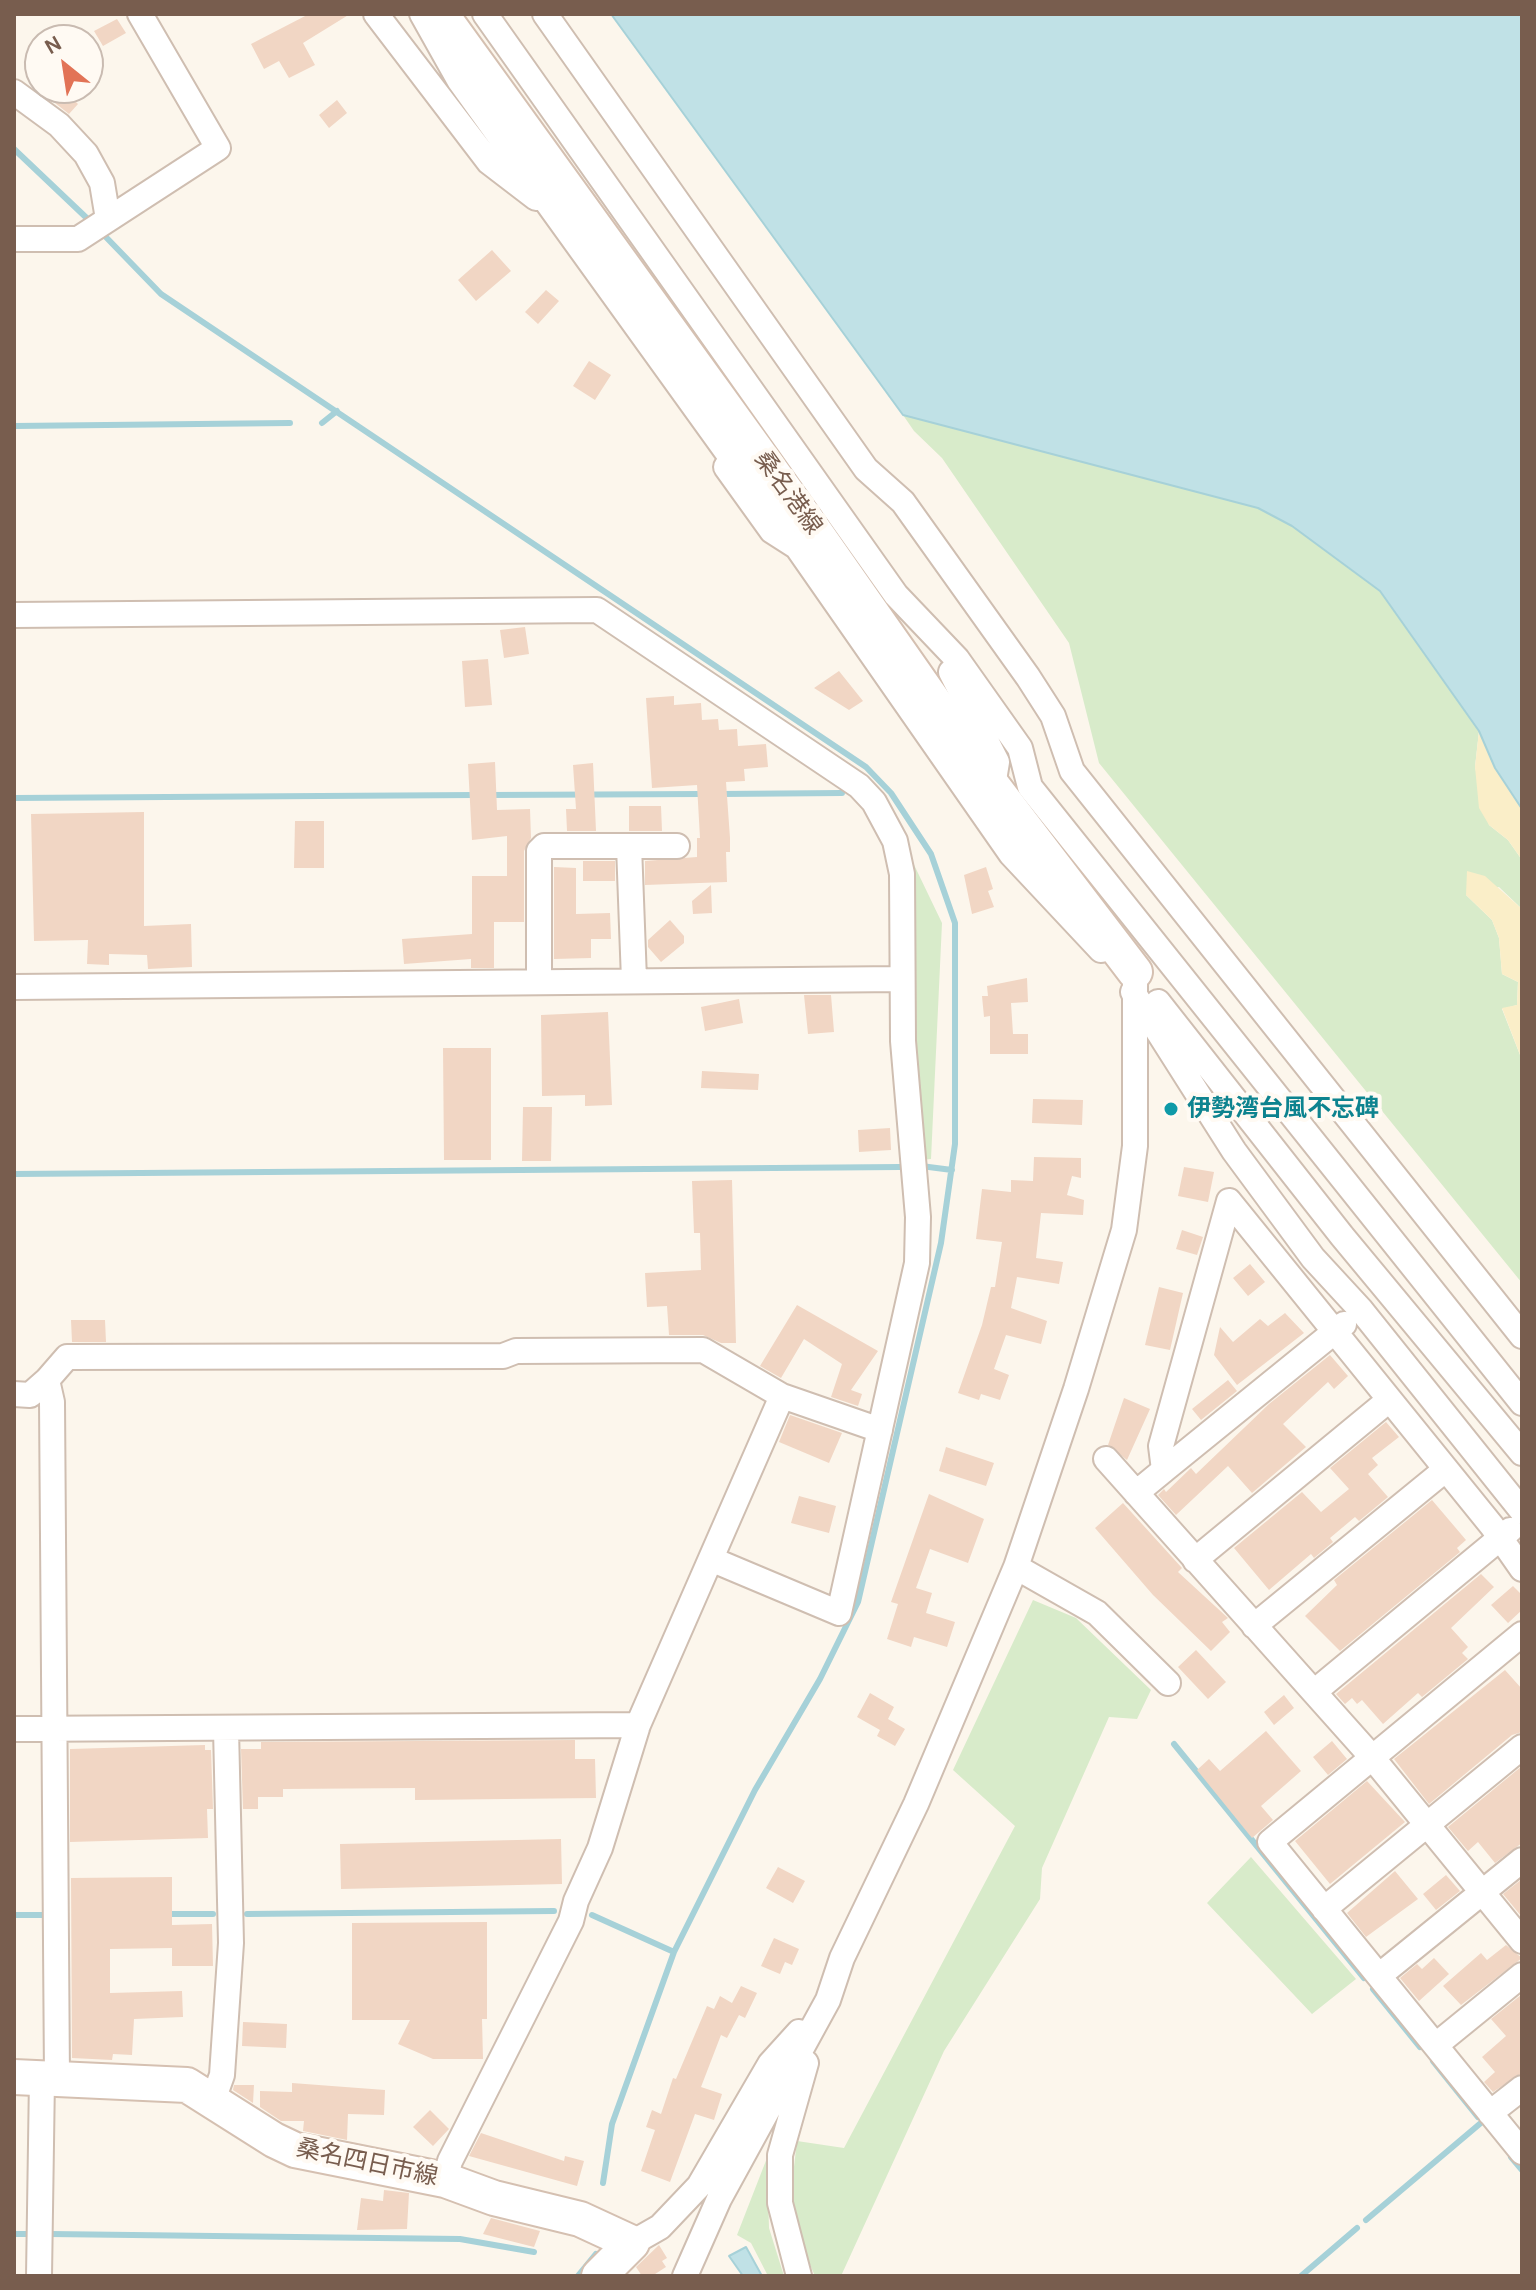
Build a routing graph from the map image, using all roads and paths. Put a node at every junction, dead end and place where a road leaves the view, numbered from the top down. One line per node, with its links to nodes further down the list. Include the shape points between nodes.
1 (140, 14): 9 (street, via 218,148)
2 (376, 14): 8 (street, via 489,162)
3 (422, 14): 8 (street, via 459,80)
4 (441, 14): 12 (main road, 桑名港線)
5 (485, 14): 14 (street, via 896,595)
6 (545, 14): 25 (street, via 866,469 903,502 1028,677 1053,716 1072,771)
7 (14, 92): 9 (street, via 59,125 86,154 102,183)
8 (559, 216): 11 (street)
9 (100, 225): 10 (street, via 78,239)
10 (14, 239)
11 (732, 459): 12 (street, via 785,515); 21 (street, via 726,467 772,531 797,547 1011,854)
12 (811, 526): 15 (main road, 桑名港線)
13 (14, 615): 18 (street, via 597,610 859,786 874,802 895,841 902,874)
14 (934, 639): 15 (street, via 997,762); 30 (street, via 957,659 1020,748 1030,787)
15 (993, 786): 21 (main road, 桑名港線)
16 (629, 846): 17 (street); 19 (street); 20 (street, via 544,846 539,851)
17 (677, 846)
18 (902, 979): 19 (street); 31 (street, via 917,1263)
19 (634, 980): 20 (street)
20 (539, 981): 22 (street)
21 (1134, 981): 23 (street, via 1234,1151 1313,1258); 32 (street); 42 (street, via 1135,1146 1124,1230)
22 (14, 987)
23 (1361, 1310): 24 (street); 37 (street)
24 (1333, 1333): 29 (street); 34 (street); 34 (street, via 1229,1201 1161,1446)
25 (1522, 1336)
26 (47, 1380): 27 (street, via 30,1395); 28 (street, via 67,1357 703,1350); 50 (street, via 52,1402)
27 (14, 1394)
28 (782, 1396): 31 (street); 40 (street)
29 (1389, 1400): 35 (street); 41 (street)
30 (1522, 1403)
31 (880, 1430): 40 (street, via 839,1613)
32 (1522, 1453)
33 (1106, 1459): 36 (street)
34 (1164, 1470): 36 (street)
35 (1445, 1470): 39 (street); 44 (street)
36 (1136, 1493): 41 (street)
37 (1522, 1511)
38 (1522, 1520): 39 (street)
39 (1500, 1539): 43 (street); 47 (street)
40 (713, 1560): 48 (street)
41 (1195, 1560): 44 (street)
42 (1016, 1567): 46 (street, via 1097,1613); 61 (street)
43 (1522, 1569)
44 (1254, 1626): 47 (street)
45 (1522, 1634): 53 (street)
46 (1168, 1683)
47 (1314, 1692): 53 (street)
48 (638, 1725): 51 (street); 68 (street, via 571,1921)
49 (14, 1729): 50 (street)
50 (54, 1729): 51 (street); 63 (street)
51 (226, 1729): 65 (street, via 231,1943 222,2075)
52 (1522, 1747): 54 (street)
53 (1371, 1756): 54 (street); 57 (street, via 1270,1842)
54 (1427, 1825): 56 (street); 57 (street)
55 (1522, 1860): 56 (street)
56 (1482, 1892): 58 (street); 59 (street)
57 (1324, 1909): 59 (street)
58 (1522, 1941)
59 (1380, 1975): 62 (street)
60 (1522, 1975): 62 (street)
61 (828, 2000): 69 (street, via 770,2064 699,2186 660,2227); 72 (street, via 719,2199); 73 (street, via 780,2155 780,2203)
62 (1436, 2045): 66 (street)
63 (37, 2078): 65 (main road, 桑名四日市線, via 187,2085); 70 (street)
64 (1522, 2088): 66 (street)
65 (212, 2103): 68 (main road, 桑名四日市線, via 295,2150)
66 (1490, 2113): 67 (street)
67 (1522, 2152)
68 (445, 2180): 69 (main road, 桑名四日市線, via 580,2219)
69 (624, 2238): 71 (main road)
70 (39, 2276)
71 (599, 2276)
72 (685, 2276)
73 (799, 2276)

